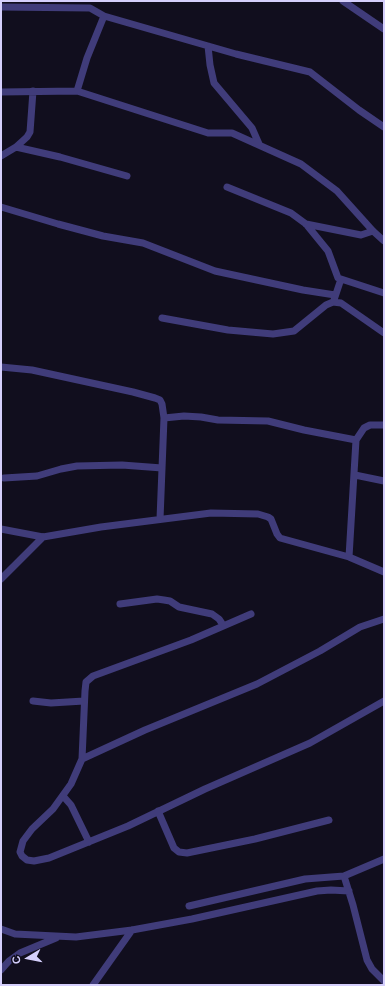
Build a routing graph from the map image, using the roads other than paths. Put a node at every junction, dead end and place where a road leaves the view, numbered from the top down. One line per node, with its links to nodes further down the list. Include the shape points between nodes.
1 (343, 1): 4 (street)
2 (1, 8): 3 (street, via 90,8)
3 (104, 16): 5 (street); 7 (street)
4 (384, 29)
5 (208, 46): 9 (street, via 310,72); 10 (street, via 214,83 252,128)
6 (32, 91): 7 (street); 8 (street); 11 (street, via 30,132)
7 (77, 91): 10 (street, via 208,133 232,133)
8 (1, 92)
9 (384, 127)
10 (259, 144): 17 (street, via 301,164 320,178 337,191)
11 (16, 147): 12 (street); 13 (street)
12 (1, 156)
13 (127, 176)
14 (227, 187): 16 (street, via 279,207)
15 (1, 207): 21 (street, via 103,236 143,243 215,271)
16 (306, 224): 17 (street, via 361,235); 19 (street, via 328,251 338,278)
17 (373, 231): 18 (street)
18 (384, 241)
19 (341, 279): 20 (street); 21 (street)
20 (384, 293)
21 (334, 299): 22 (street, via 294,331 273,334 228,330); 23 (street)
22 (162, 318)
23 (384, 333)
24 (1, 367): 25 (street, via 32,370 155,398 162,404)
25 (164, 418): 27 (street, via 184,416 268,421); 28 (street)
26 (384, 425): 27 (street, via 370,425 364,428)
27 (356, 440): 29 (street)
28 (162, 468): 30 (street, via 122,465 77,466 37,476); 32 (street)
29 (355, 475): 31 (street); 35 (street)
30 (4, 478)
31 (384, 481)
32 (160, 519): 34 (street); 35 (street, via 211,512 258,514 271,519 280,538)
33 (1, 529): 34 (street)
34 (43, 537): 37 (street)
35 (350, 557): 36 (street)
36 (384, 572)
37 (1, 579)
38 (120, 604): 41 (street, via 157,599 170,601 179,607 212,614)
39 (251, 614): 41 (street)
40 (384, 619): 45 (street, via 360,627 257,684)
41 (223, 625): 43 (street, via 191,640 93,676 86,682)
42 (33, 701): 43 (street)
43 (84, 701): 45 (street)
44 (384, 701): 47 (street, via 310,743)
45 (82, 759): 46 (street)
46 (63, 796): 49 (street, via 71,805); 49 (street, via 22,841 22,856 34,861 49,858)
47 (158, 811): 48 (street, via 174,848 187,853); 49 (street)
48 (329, 820)
49 (89, 842)
50 (384, 859): 51 (street)
51 (344, 876): 52 (street); 53 (street, via 306,879)
52 (349, 891): 55 (street, via 304,893 199,918); 58 (street, via 367,960)
53 (190, 906)
54 (1, 929): 56 (street, via 15,934)
55 (132, 930): 56 (street); 59 (street)
56 (58, 937): 57 (street, via 20,952)
57 (1, 970)
58 (384, 981)
59 (93, 985)

